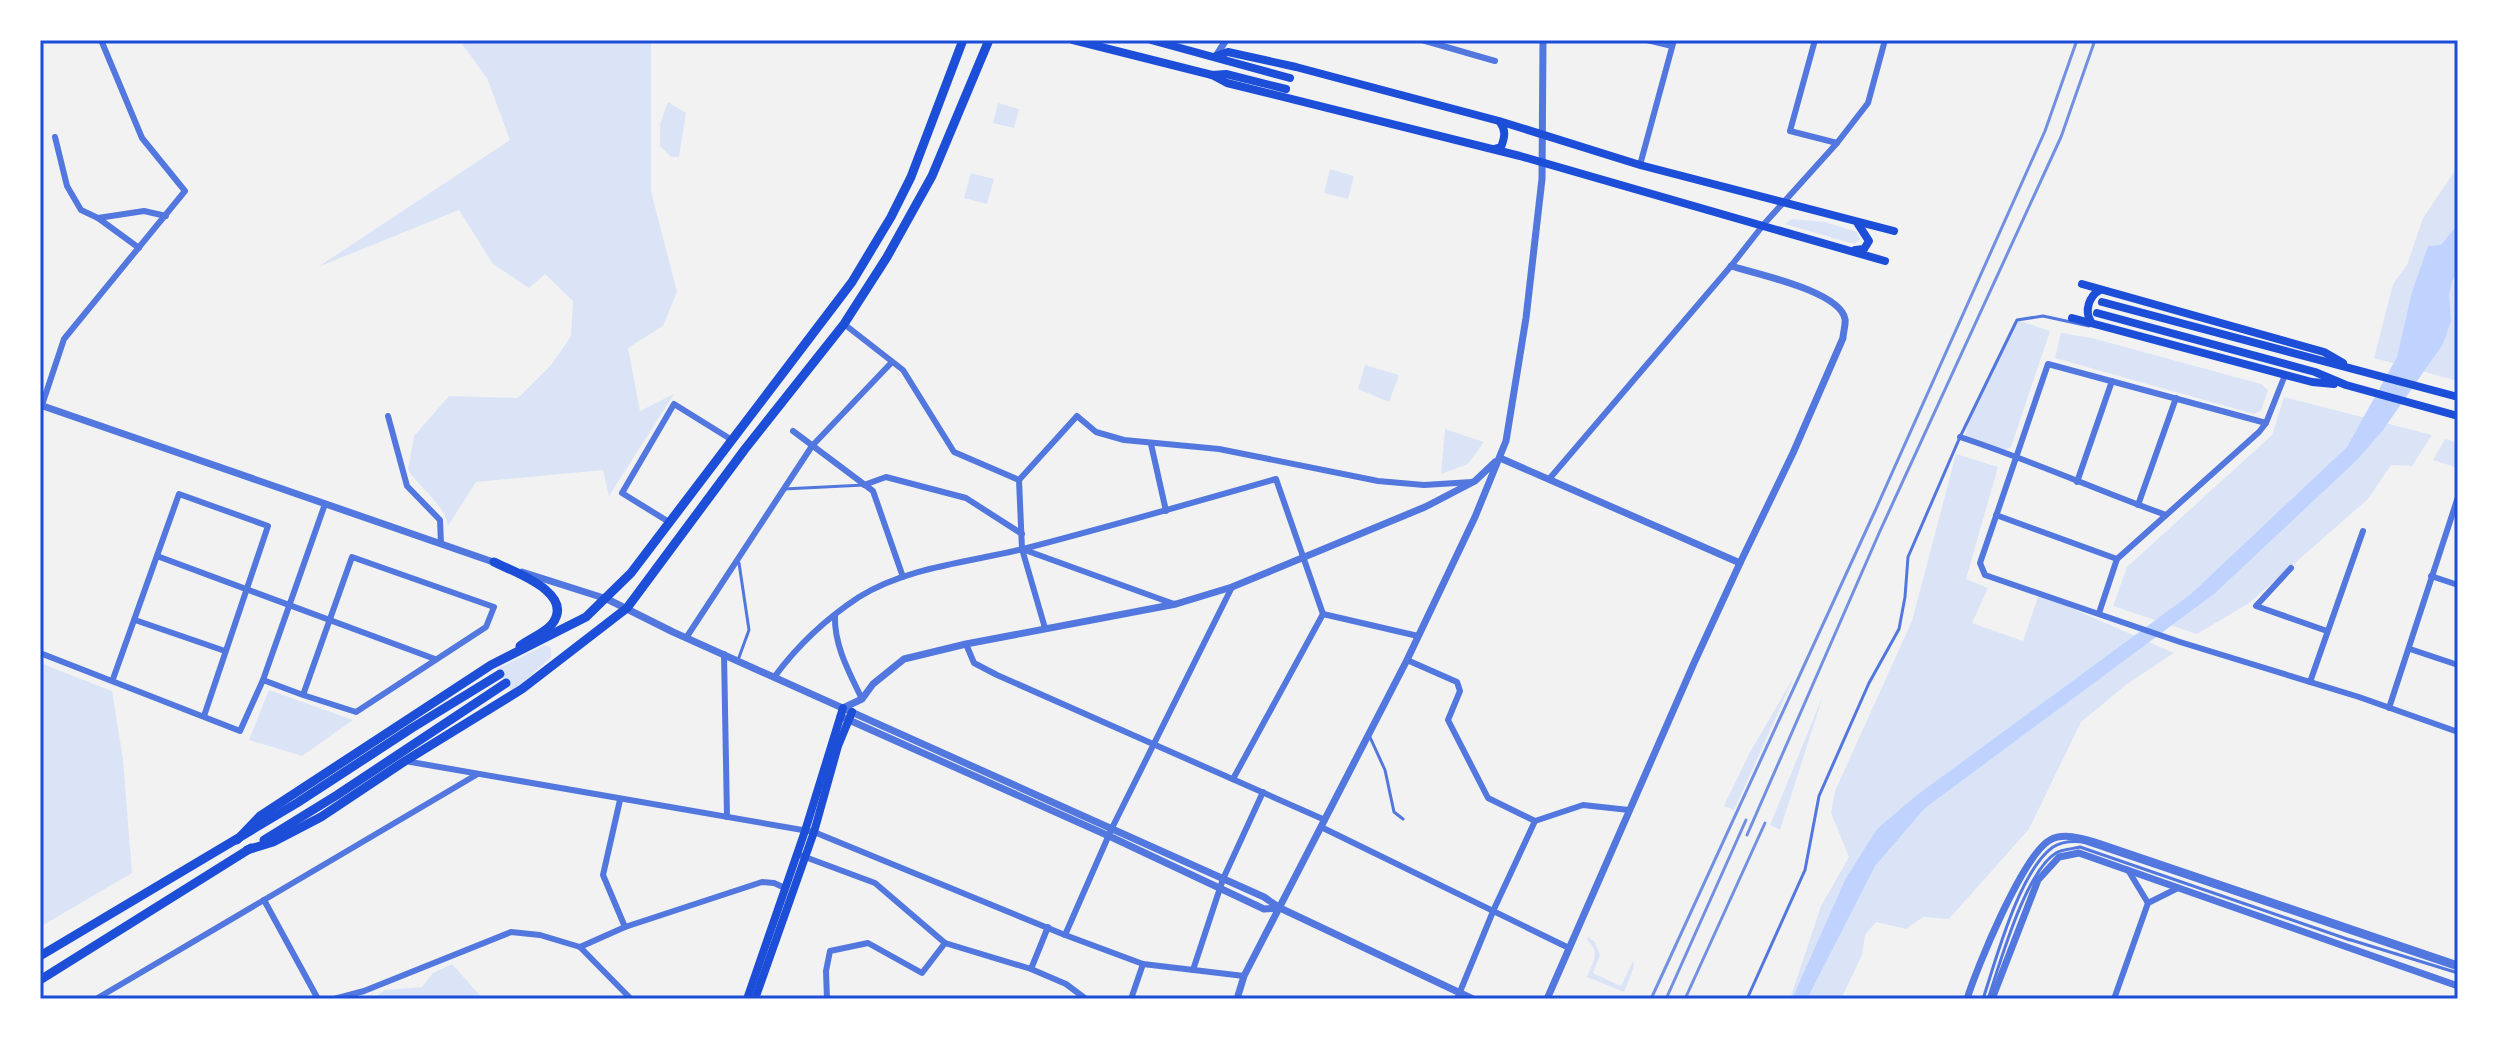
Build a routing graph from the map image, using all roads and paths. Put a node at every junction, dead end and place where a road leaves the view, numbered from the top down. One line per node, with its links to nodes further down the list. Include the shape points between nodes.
1 (101, 40): 28 (street, via 142,138 185,191)
2 (963, 40): 58 (main road, via 891,217 852,282)
3 (989, 40): 43 (main road, via 932,176)
4 (1073, 40): 17 (main road)
5 (1151, 40): 15 (main road)
6 (1226, 40): 15 (street)
7 (1422, 40): 14 (street)
8 (1468, 40): 14 (street)
9 (1543, 40): 21 (street)
10 (1647, 40): 13 (street)
11 (1815, 40): 23 (street, via 1790,131)
12 (1885, 40): 23 (street, via 1868,103)
13 (1673, 43): 26 (street)
14 (1469, 52): 16 (street)
15 (1216, 56): 18 (main road); 20 (main road, via 1228,52 1296,67)
16 (1495, 61)
17 (1212, 75): 19 (main road); 24 (main road)
18 (1290, 78)
19 (1286, 89)
20 (1499, 121): 21 (main road); 24 (main road, via 1504,138 1501,147)
21 (1543, 134): 25 (street); 26 (main road)
22 (55, 137): 29 (street, via 67,186 81,210)
23 (1837, 143): 27 (street)
24 (1492, 150): 25 (main road)
25 (1542, 164): 31 (main road); 62 (street, via 1526,318)
26 (1640, 165): 27 (main road)
27 (1785, 203): 30 (main road); 31 (street)
28 (166, 216): 29 (street, via 144,211); 33 (street)
29 (98, 218): 33 (street)
30 (1856, 223): 32 (main road); 34 (main road, via 1869,241 1864,249)
31 (1764, 224): 34 (main road); 36 (street)
32 (1894, 231)
33 (139, 248): 52 (street, via 64,339)
34 (1850, 251): 35 (main road)
35 (1885, 261)
36 (1731, 266): 63 (street); 85 (street, via 1822,296 1839,307 1845,319 1843,338)
37 (2082, 284): 38 (main road)
38 (2101, 290): 42 (main road, via 2089,304); 46 (main road, via 2324,352)
39 (2102, 302): 46 (main road)
40 (2097, 313): 49 (main road)
41 (2072, 318): 42 (main road)
42 (2092, 323): 44 (main road)
43 (844, 324): 45 (street); 95 (main road)
44 (2109, 327): 47 (main road); 57 (lane, via 2043,316 2017,320)
45 (892, 362): 60 (street); 64 (street, via 903,370 954,452)
46 (2351, 367): 50 (main road)
47 (2285, 375): 49 (main road); 55 (street)
48 (2112, 381): 51 (street); 61 (street, via 2048,364); 66 (street)
49 (2346, 385): 54 (main road)
50 (2458, 397)
51 (2176, 398): 55 (street); 71 (street)
52 (41, 405): 70 (street)
53 (388, 416): 78 (street, via 407,486 440,520)
54 (2458, 416)
55 (2266, 423): 74 (street)
56 (793, 431): 60 (street)
57 (1960, 437): 61 (street); 181 (lane, via 1908,557 1899,629 1819,796 1805,870)
58 (732, 440): 75 (main road); 75 (street, via 674,404 622,493)
59 (1151, 444): 64 (street, via 1096,432 1077,416); 65 (street, via 1219,449 1378,481); 72 (street)
60 (812, 446): 67 (street); 68 (street)
61 (2017, 456): 66 (street); 73 (street)
62 (1500, 458): 63 (street); 65 (street); 103 (street)
63 (1550, 478): 85 (street)
64 (1019, 480): 77 (street)
65 (1475, 481): 81 (street)
66 (2077, 482): 71 (street)
67 (864, 485): 68 (lane); 77 (street, via 886,477 966,498); 88 (street, via 873,491)
68 (784, 489): 82 (street)
69 (2457, 502): 87 (street)
70 (325, 504): 78 (street); 93 (street)
71 (2138, 505): 74 (street)
72 (1166, 511): 79 (street); 81 (street, via 1276,479)
73 (1996, 515): 83 (street); 96 (street, via 1980,563 1985,575)
74 (2166, 515): 83 (street)
75 (669, 522): 92 (main road)
76 (2363, 531): 102 (street)
77 (1022, 534): 79 (street)
78 (441, 544): 84 (street)
79 (1022, 549): 88 (street); 94 (street); 101 (street)
80 (157, 556): 91 (street); 91 (street, via 179,494 268,526); 99 (street)
81 (1306, 557): 90 (street); 97 (street)
82 (738, 558): 104 (street); 111 (lane, via 749,630)
83 (2117, 559): 96 (street)
84 (494, 562): 92 (street); 113 (main road, via 545,588 557,611 552,624)
85 (1740, 563): 132 (street)
86 (2291, 568): 102 (street, via 2256,606)
87 (2431, 576): 89 (street); 106 (street)
88 (903, 577): 98 (street)
89 (2458, 585)
90 (1232, 587): 94 (street); 126 (street)
91 (246, 589): 93 (street); 107 (street)
92 (607, 599): 95 (street); 113 (main road, via 570,627)
93 (289, 604): 100 (street); 117 (street)
94 (1176, 604): 101 (street)
95 (627, 608): 104 (street); 127 (main road, via 522,689)
96 (2099, 613): 118 (street)
97 (1323, 614): 103 (street); 129 (street)
98 (835, 615): 115 (street, via 796,648); 120 (street, via 843,660)
99 (135, 620): 107 (street); 116 (street)
100 (330, 620): 110 (street); 110 (street, via 352,557 494,607 486,627); 119 (street)
101 (1045, 628): 105 (street)
102 (2327, 631): 118 (street)
103 (1418, 636): 112 (street)
104 (686, 638): 109 (street)
105 (966, 644): 120 (street, via 904,659); 126 (street, via 974,663)
106 (2410, 649): 114 (street); 121 (street)
107 (225, 651): 123 (street)
108 (40, 653): 116 (street)
109 (724, 654): 111 (street); 133 (street)
110 (435, 659): 119 (street, via 356,712)
111 (738, 660): 115 (street)
112 (1407, 660): 125 (street); 135 (street, via 1457,682 1460,691 1448,720 1488,798)
113 (491, 665): 139 (main road, via 260,816)
114 (2458, 665)
115 (775, 676): 122 (street)
116 (113, 679): 123 (street)
117 (263, 680): 119 (street); 123 (street, via 240,731)
118 (2310, 682): 121 (street)
119 (303, 695)
120 (862, 699): 122 (street)
121 (2389, 708): 124 (street)
122 (846, 714): 137 (main road); 138 (street)
123 (204, 716)
124 (2458, 732)
125 (1369, 735): 134 (lane, via 1385,770 1394,812); 136 (street)
126 (1154, 742): 129 (street); 138 (street)
127 (405, 761): 128 (street); 142 (main road, via 321,817)
128 (476, 775): 131 (street); 148 (street)
129 (1233, 779): 130 (street)
130 (1263, 792): 136 (street); 145 (street)
131 (620, 800): 133 (street); 152 (street, via 603,875)
132 (1629, 810): 135 (street, via 1583,805); 159 (street)
133 (727, 817): 137 (street)
134 (1403, 819)
135 (1535, 821): 151 (street)
136 (1323, 824): 150 (street); 151 (street)
137 (809, 831): 143 (main road); 153 (street)
138 (1111, 832): 145 (street); 154 (street)
139 (237, 840): 142 (main road, via 503,678 337,795); 160 (main road)
140 (2081, 842): 141 (lane); 163 (lane); 183 (lane, via 2055,846 2032,871 2013,912)
141 (2098, 843): 163 (street); 182 (street, via 2072,836 2050,840 2028,864)
142 (247, 850): 166 (main road)
143 (801, 855): 146 (main road); 157 (street, via 875,883); 174 (main road)
144 (2128, 870): 147 (street); 149 (street); 183 (street, via 2079,853 2059,857 2038,880)
145 (1222, 883): 150 (street); 164 (street)
146 (785, 888): 152 (street, via 762,882); 173 (main road)
147 (2178, 888): 149 (street); 155 (street)
148 (264, 900): 169 (street); 170 (street)
149 (2148, 903): 184 (street)
150 (1280, 908): 165 (street); 168 (street)
151 (1494, 909): 159 (street); 168 (street)
152 (625, 927): 158 (street)
153 (1048, 927): 154 (street); 162 (street)
154 (1065, 935): 161 (street)
155 (2323, 939): 156 (lane); 167 (street)
156 (2350, 940): 163 (lane); 183 (lane, via 2080,847 2056,852 2035,876)
157 (945, 943): 162 (street); 175 (street, via 922,973 868,943 830,951)
158 (580, 947): 171 (street, via 511,932); 172 (street)
159 (1569, 948): 180 (street)
160 (40, 956)
161 (1143, 964): 164 (street); 177 (street)
162 (1031, 969): 176 (street)
163 (2458, 969)
164 (1193, 970): 165 (street)
165 (1244, 976): 178 (street)
166 (40, 980)
167 (2458, 986)
168 (1458, 996): 179 (street)
169 (96, 999)
170 (318, 999)
171 (334, 999)
172 (631, 999)
173 (747, 999)
174 (755, 999)
175 (827, 999)
176 (1086, 999)
177 (1131, 999)
178 (1237, 999)
179 (1473, 999)
180 (1546, 999)
181 (1747, 999)
182 (1967, 999)
183 (1988, 999)
184 (2114, 999)

